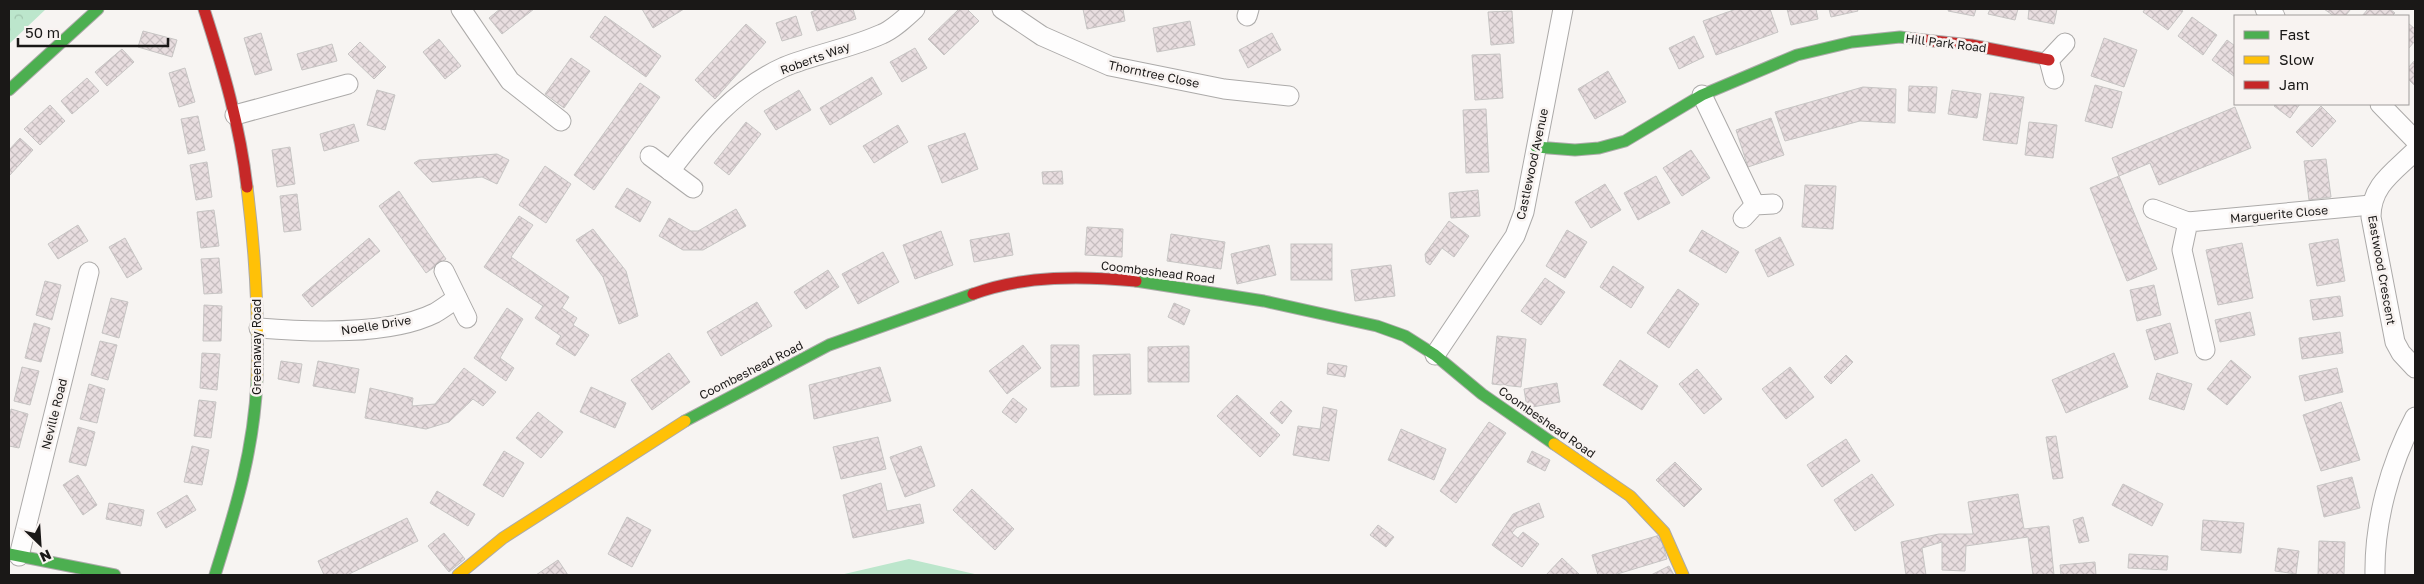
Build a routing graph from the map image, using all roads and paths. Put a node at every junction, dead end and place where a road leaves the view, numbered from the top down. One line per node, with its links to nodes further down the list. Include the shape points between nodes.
1 (98, 9): 11 (street)
2 (204, 9): 15 (street, Greenaway Road)
3 (461, 9): 16 (street, via 510,81)
4 (1002, 9): 13 (street, Thorntree Close, via 1042,36 1110,66 1224,89)
5 (1564, 9): 18 (street, Castlewood Avenue)
6 (910, 14): 21 (street, Roberts Way, via 884,34 785,67 752,84 725,106)
7 (2065, 43): 8 (street)
8 (2049, 60): 9 (street); 12 (street, Hill Park Road, via 1971,45 1900,37 1852,42 1797,55)
9 (2054, 79)
10 (348, 84): 15 (street)
11 (9, 90)
12 (1702, 95): 18 (street, Hill Park Road, via 1625,141 1575,150); 24 (street)
13 (1289, 96)
14 (2381, 105): 17 (street)
15 (235, 115): 31 (street, Greenaway Road, via 246,171)
16 (561, 121)
17 (2415, 140)
18 (1536, 147): 33 (street, Castlewood Avenue, via 1524,212 1515,236)
19 (2415, 151): 23 (street, Eastwood Crescent, via 2377,188)
20 (650, 156): 21 (street)
21 (670, 171): 22 (street)
22 (693, 188)
23 (2371, 205): 26 (street, Marguerite Close); 34 (street, Eastwood Crescent, via 2395,342)
24 (1757, 209)
25 (2153, 209): 26 (street, Marguerite Close)
26 (2188, 222): 32 (street, via 2182,250)
27 (444, 271): 29 (street)
28 (89, 272): 36 (street, Neville Road)
29 (457, 298): 30 (street); 31 (street, Noelle Drive, via 434,313 398,324 346,331)
30 (467, 318)
31 (259, 328): 38 (street, Greenaway Road, via 256,409 245,476)
32 (2205, 350)
33 (1434, 355): 39 (street, Coombeshead Road, via 1404,336 1376,326 1264,301 1159,283 1096,277 1053,278 995,286 829,344 695,414 503,538); 40 (street, Coombeshead Road, via 1482,394 1630,496 1664,532)
34 (2415, 368)
35 (2415, 417): 41 (street, via 2400,446 2384,500 2374,554)
36 (14, 555): 37 (street)
37 (115, 575)
38 (215, 575)
39 (458, 575)
40 (1683, 575)
41 (2375, 575)

